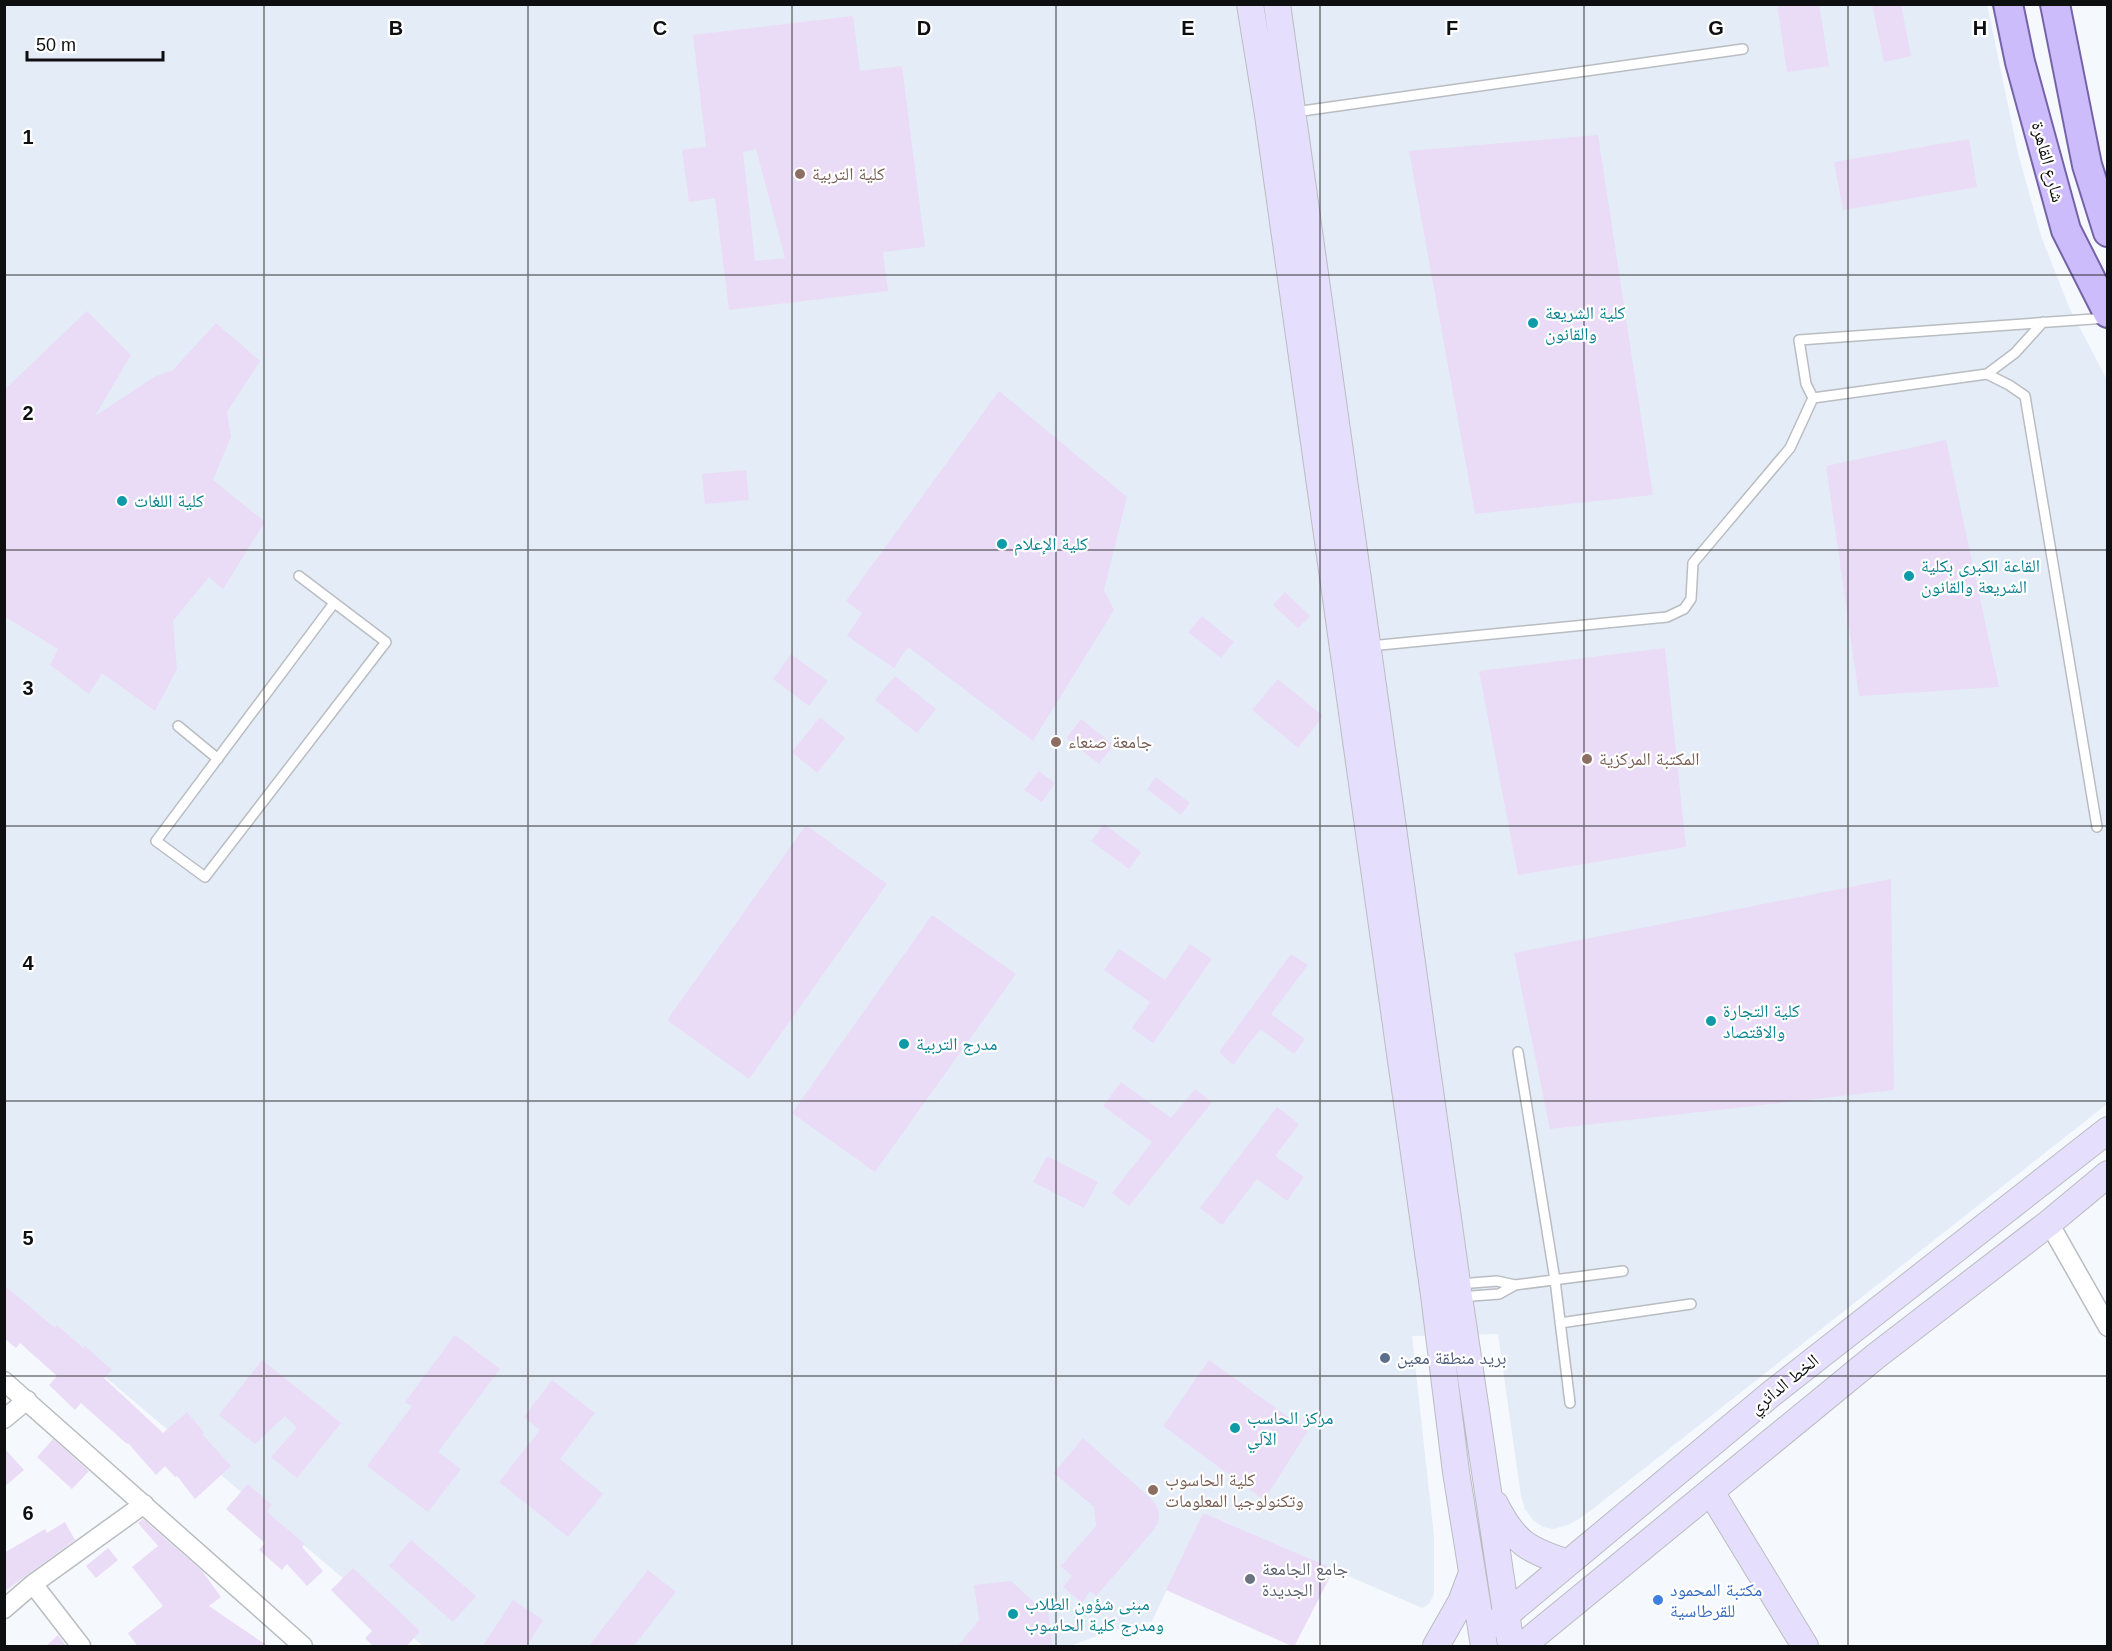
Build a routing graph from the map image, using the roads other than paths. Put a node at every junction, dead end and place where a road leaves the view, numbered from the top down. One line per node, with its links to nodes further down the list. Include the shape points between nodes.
1 (1250, 4): 8 (street)
2 (1277, 4): 8 (street)
3 (2008, 4): 7 (main road, شارع القاهرة)
4 (2055, 4): 6 (main road, شارع القاهرة)
5 (1743, 49): 8 (lane)
6 (2066, 53): 7 (main road); 9 (main road, شارع القاهرة, via 2087,165)
7 (2020, 62): 10 (main road, شارع القاهرة, via 2066,230)
8 (1280, 113): 17 (street); 29 (street)
9 (2108, 232)
10 (2108, 313)
11 (2108, 318): 12 (lane)
12 (2043, 322): 13 (lane, via 2015,353); 14 (lane, via 1799,340 1806,384)
13 (1987, 374): 14 (lane); 20 (lane, via 2025,396)
14 (1813, 398): 17 (lane, via 1790,448 1694,562 1691,599 1684,609 1668,617)
15 (299, 576): 16 (lane)
16 (334, 603): 19 (lane); 19 (lane, via 386,642 205,877 156,841)
17 (1368, 646): 28 (street)
18 (178, 726): 19 (lane)
19 (218, 759)
20 (2097, 827)
21 (1518, 1052): 27 (lane)
22 (2108, 1130): 24 (street, الخط الدائري)
23 (2108, 1174): 25 (street, الخط الدائري)
24 (2027, 1195): 25 (street); 40 (street, الخط الدائري, via 1771,1394)
25 (2049, 1222): 32 (street); 38 (street, الخط الدائري, via 1876,1356)
26 (1623, 1270): 27 (lane)
27 (1555, 1280): 28 (lane, via 1515,1285 1499,1294); 31 (lane)
28 (1458, 1291): 29 (street); 37 (street)
29 (1434, 1295): 41 (street)
30 (1691, 1304): 31 (lane)
31 (1560, 1323): 35 (lane)
32 (2108, 1327)
33 (4, 1381): 34 (street)
34 (27, 1400): 36 (street); 39 (street)
35 (1570, 1403)
36 (4, 1419)
37 (1488, 1492): 40 (street, via 1512,1533 1526,1547); 45 (street)
38 (1711, 1492): 44 (street, الخط الدائري); 53 (street)
39 (144, 1504): 42 (street); 48 (street)
40 (1568, 1563): 45 (street, الخط الدائري)
41 (1472, 1572): 46 (street); 49 (street, via 1461,1602)
42 (33, 1584): 43 (street); 47 (street)
43 (4, 1609)
44 (1562, 1613): 51 (street, الخط الدائري); 52 (street)
45 (1505, 1617): 46 (street, الخط الدائري); 50 (street)
46 (1477, 1642)
47 (81, 1647)
48 (303, 1647)
49 (1436, 1647)
50 (1511, 1647)
51 (1522, 1647)
52 (1555, 1647)
53 (1805, 1647)

